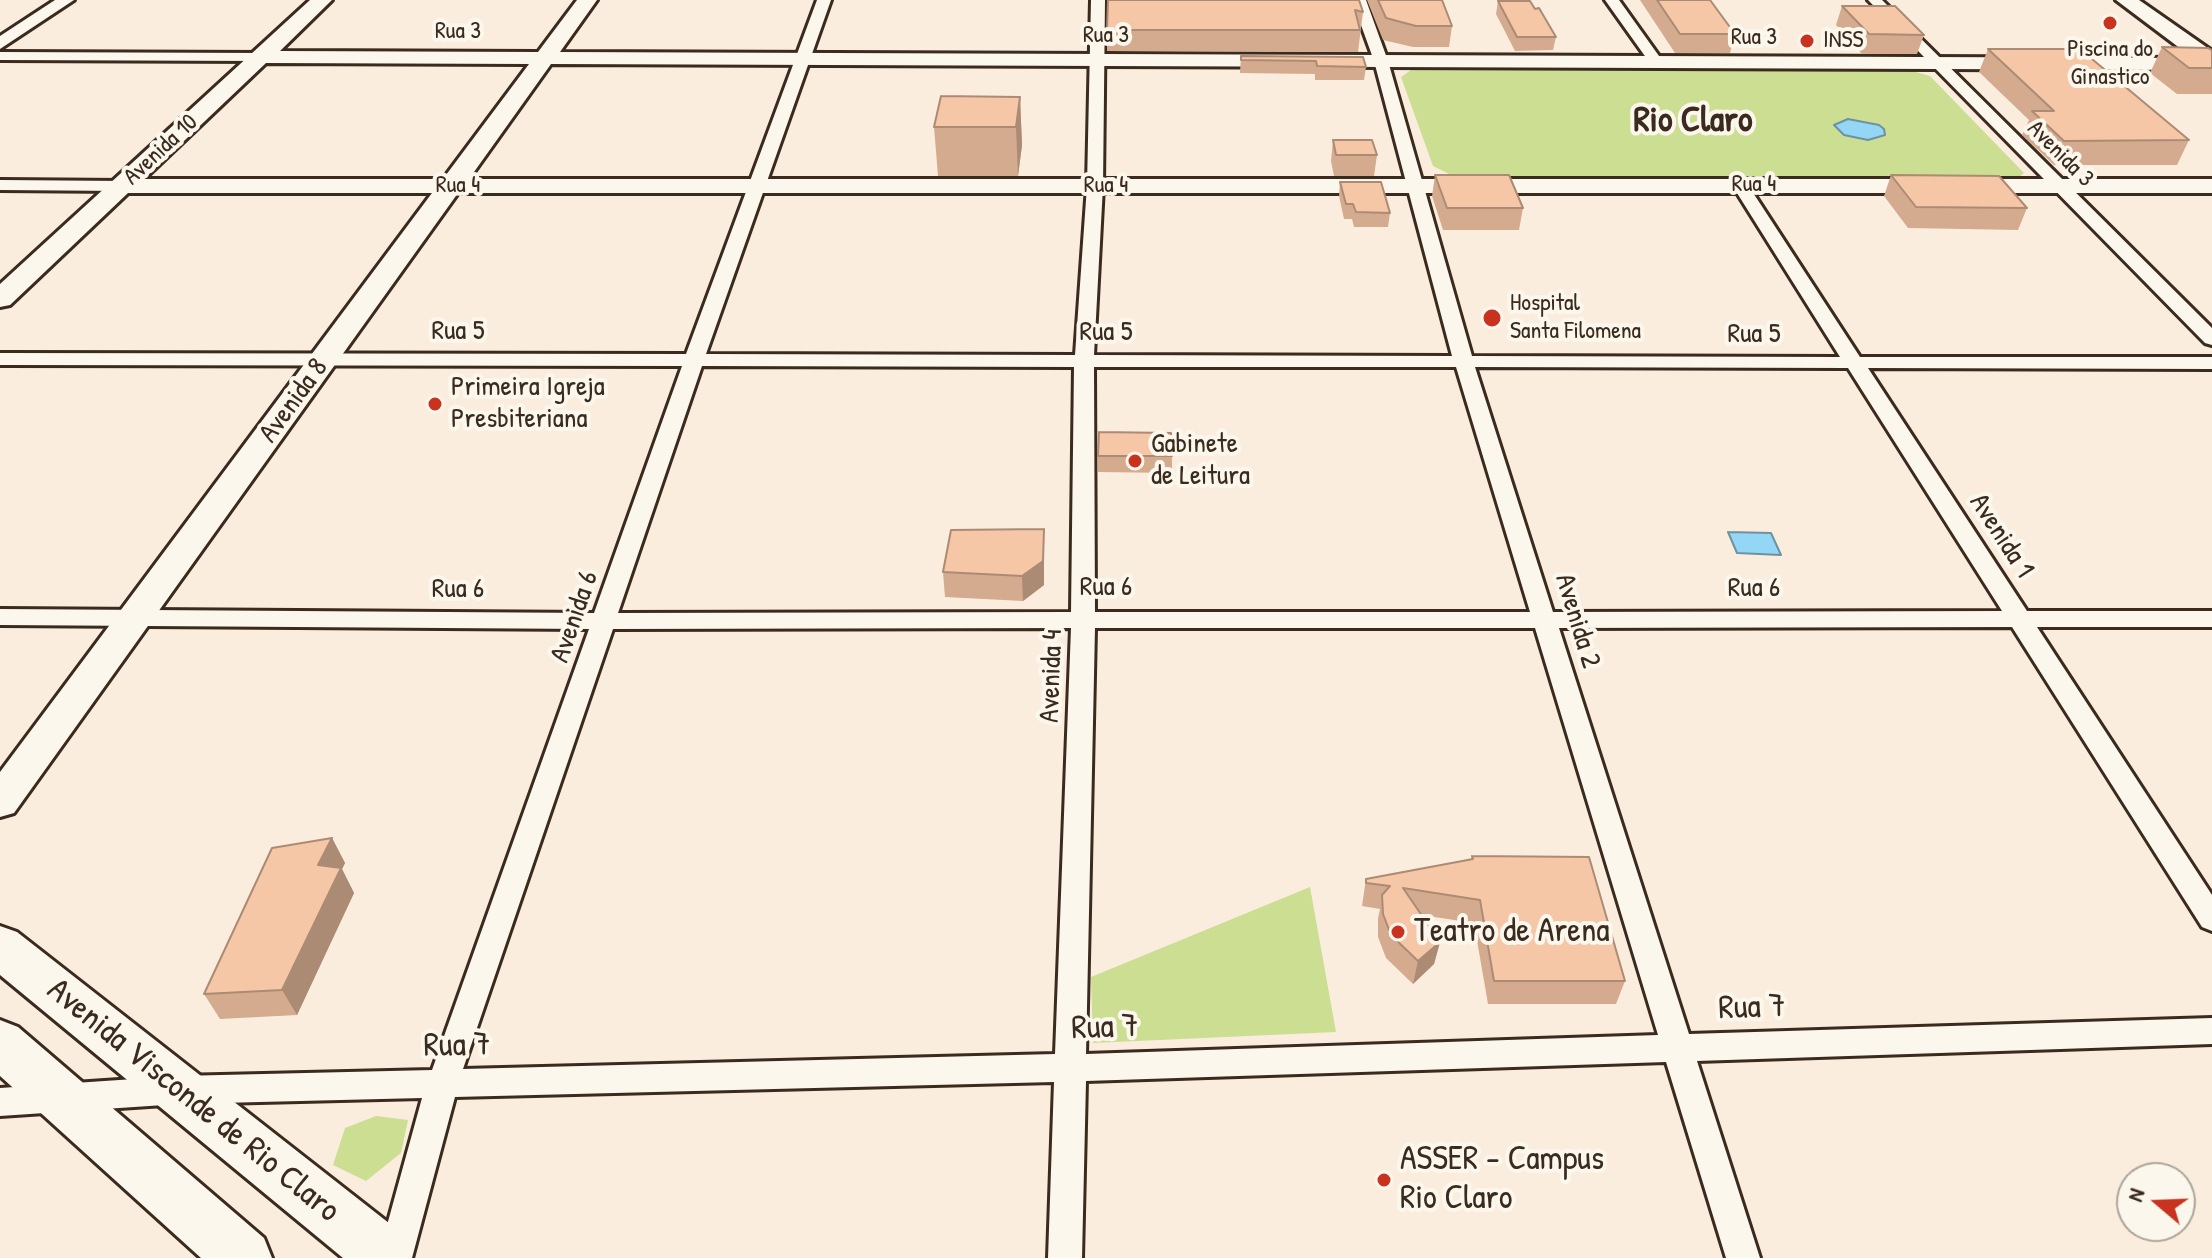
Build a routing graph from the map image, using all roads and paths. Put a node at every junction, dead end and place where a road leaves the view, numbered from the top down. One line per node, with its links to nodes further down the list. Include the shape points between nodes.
1 (66, 0): 10 (street)
2 (322, 0): 12 (main road, Avenida 10)
3 (587, 0): 13 (main road, Avenida 8)
4 (824, 0): 14 (street, Avenida 6)
5 (1098, 0): 16 (street, Avenida 4)
6 (1359, 0): 15 (street, Avenida 2)
7 (1612, 0): 17 (street)
8 (1875, 0): 19 (street, Avenida 3)
9 (2126, 0): 18 (main road)
10 (0, 44)
11 (0, 56): 12 (street, Rua 3)
12 (261, 57): 13 (main road, Rua 3); 22 (main road, Avenida 10)
13 (545, 58): 14 (main road, Rua 3); 23 (main road, Avenida 8)
14 (803, 61): 16 (main road, Rua 3); 24 (street, Avenida 6)
15 (1381, 61): 16 (main road, Rua 3); 17 (main road, Rua 3); 27 (street, Avenida 2)
16 (1096, 62): 25 (street, Avenida 4)
17 (1657, 63): 19 (main road, Rua 3)
18 (2212, 63): 19 (main road, Rua 3)
19 (1937, 64): 28 (street, Avenida 3)
20 (0, 185): 22 (street, Rua 4)
21 (1740, 185): 27 (main road, Rua 4); 28 (main road, Rua 4); 35 (street, Avenida 1)
22 (123, 186): 23 (main road, Rua 4); 29 (main road, Avenida 10)
23 (451, 186): 24 (main road, Rua 4); 33 (main road, Avenida 8)
24 (755, 186): 25 (main road, Rua 4); 32 (street, Avenida 6)
25 (1095, 186): 27 (main road, Rua 4); 34 (street, Avenida 4)
26 (2212, 186): 28 (main road, Rua 4)
27 (1417, 187): 36 (street, Avenida 2)
28 (2059, 187): 30 (street, Avenida 3)
29 (0, 299)
30 (2212, 339)
31 (0, 359): 33 (street, Rua 5)
32 (694, 360): 33 (street, Rua 5); 34 (street, Rua 5); 44 (street, Avenida 6)
33 (323, 361): 39 (main road, Avenida 8)
34 (1084, 361): 36 (street, Rua 5); 40 (street, Avenida 4)
35 (1854, 362): 36 (street, Rua 5); 37 (street, Rua 5); 41 (street, Avenida 1)
36 (1464, 363): 42 (street, Avenida 2)
37 (2212, 363)
38 (0, 617): 39 (street, Rua 6)
39 (134, 618): 44 (street, Rua 6); 45 (main road, Avenida 8)
40 (1083, 618): 42 (street, Rua 6); 44 (street, Rua 6); 51 (street, Avenida 4)
41 (2018, 618): 42 (street, Rua 6); 43 (street, Rua 6); 46 (street, Avenida 1)
42 (1545, 619): 50 (street, Avenida 2)
43 (2212, 619)
44 (606, 621): 52 (street, Avenida 6)
45 (0, 802)
46 (2212, 919)
47 (0, 946): 53 (main road, Avenida Visconde de Rio Claro)
48 (2212, 1031): 50 (street, Rua 7)
49 (0, 1043): 54 (main road)
50 (1680, 1048): 51 (street, Rua 7); 60 (street, Avenida 2)
51 (1070, 1068): 52 (street, Rua 7); 59 (street, Avenida 4)
52 (442, 1085): 53 (street, Rua 7); 58 (street, Avenida 6)
53 (179, 1090): 54 (street, Rua 7); 57 (main road, Avenida Visconde de Rio Claro)
54 (65, 1100): 55 (street, Rua 7); 56 (main road)
55 (0, 1102)
56 (243, 1258)
57 (383, 1258)
58 (395, 1258)
59 (1065, 1258)
60 (1743, 1258)

